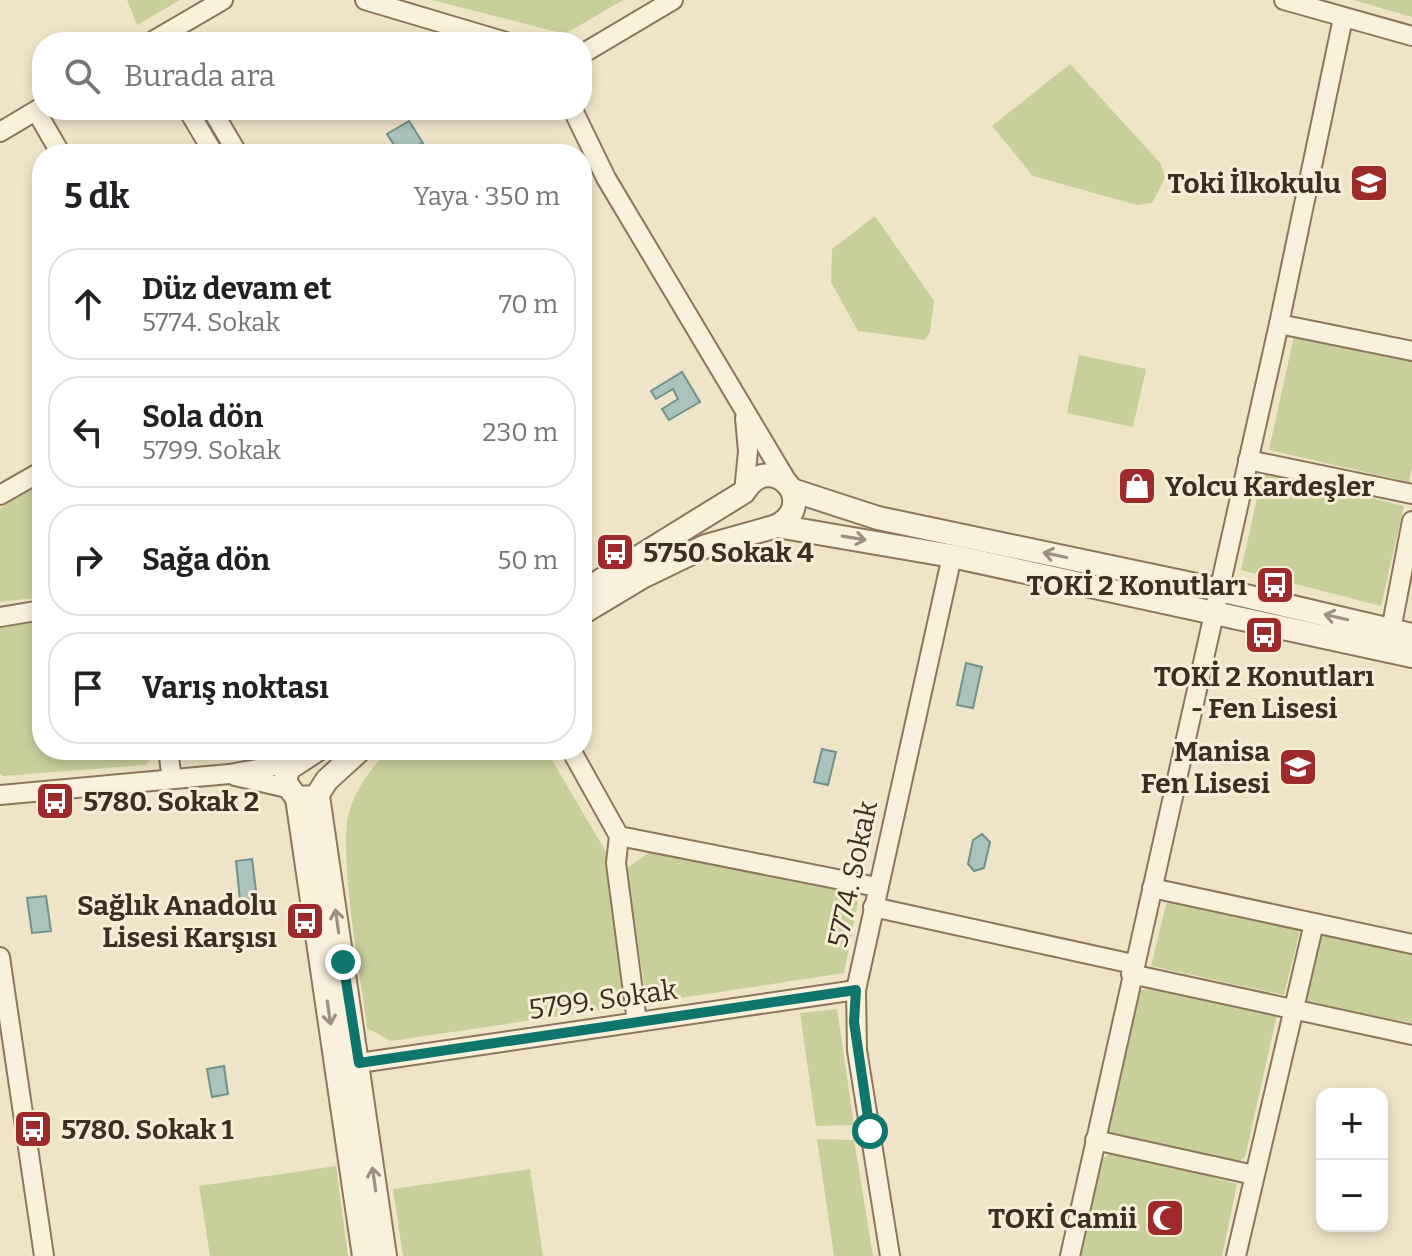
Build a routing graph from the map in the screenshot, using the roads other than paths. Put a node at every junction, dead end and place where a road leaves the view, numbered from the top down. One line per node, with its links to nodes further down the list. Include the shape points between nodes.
1 (223, 0): 6 (street)
2 (365, 0): 7 (street)
3 (673, 0): 9 (street)
4 (1284, 0): 5 (street)
5 (1343, 18): 8 (street); 21 (street)
6 (174, 32)
7 (472, 32)
8 (1412, 36)
9 (592, 48)
10 (32, 113): 15 (street)
11 (44, 120): 16 (street)
12 (194, 120): 17 (street)
13 (218, 120): 18 (street)
14 (578, 120): 19 (street)
15 (0, 132)
16 (56, 144)
17 (208, 144)
18 (232, 144)
19 (590, 144)
20 (592, 149): 23 (street)
21 (1279, 324): 22 (street); 24 (street)
22 (1412, 351)
23 (744, 415): 26 (street); 27 (street)
24 (1248, 460): 28 (street); 34 (street)
25 (32, 477): 29 (street)
26 (790, 487): 27 (street, via 780,478 763,475); 31 (street, via 790,516); 34 (street, one-way to 26, via 878,518)
27 (744, 492): 31 (street, via 747,516 760,526); 33 (street)
28 (1412, 494)
29 (0, 495)
30 (1412, 521): 39 (street)
31 (772, 526): 32 (street, one-way to 32); 35 (street, via 706,546)
32 (952, 556): 37 (street); 52 (street, 5774. Sokak)
33 (592, 586)
34 (1220, 590): 37 (street); 39 (street, one-way to 34)
35 (592, 607)
36 (32, 612): 38 (street)
37 (1214, 612): 40 (street); 53 (street)
38 (0, 617)
39 (1401, 633)
40 (1412, 656)
41 (169, 760): 48 (street)
42 (292, 760): 47 (street)
43 (302, 760): 49 (street, via 285,775)
44 (313, 760): 49 (street, via 318,762)
45 (347, 760): 49 (street)
46 (577, 760): 51 (street)
47 (229, 774): 48 (street); 49 (street)
48 (172, 779): 50 (street)
49 (307, 790): 63 (street, one-way to 49); 67 (street, one-way to 67)
50 (0, 795)
51 (619, 836): 52 (street); 61 (street, via 616,863)
52 (877, 887): 54 (street, 5774. Sokak)
53 (1152, 888): 55 (street); 58 (street)
54 (873, 907): 58 (street); 59 (street, 5774. Sokak)
55 (1314, 923): 56 (street); 60 (street)
56 (1412, 944)
57 (0, 957): 66 (street)
58 (1132, 969): 60 (street); 64 (street)
59 (856, 990): 61 (street, 5799. Sokak); 69 (street, 5774. Sokak, via 857,1050)
60 (1293, 1009): 62 (street); 65 (street)
61 (637, 1022): 63 (street, 5799. Sokak)
62 (1412, 1035)
63 (359, 1063): 68 (street, one-way to 63)
64 (1095, 1140): 65 (street); 70 (street)
65 (1254, 1175): 71 (street)
66 (44, 1256)
67 (364, 1256)
68 (385, 1256)
69 (890, 1256)
70 (1070, 1256)
71 (1236, 1256)

